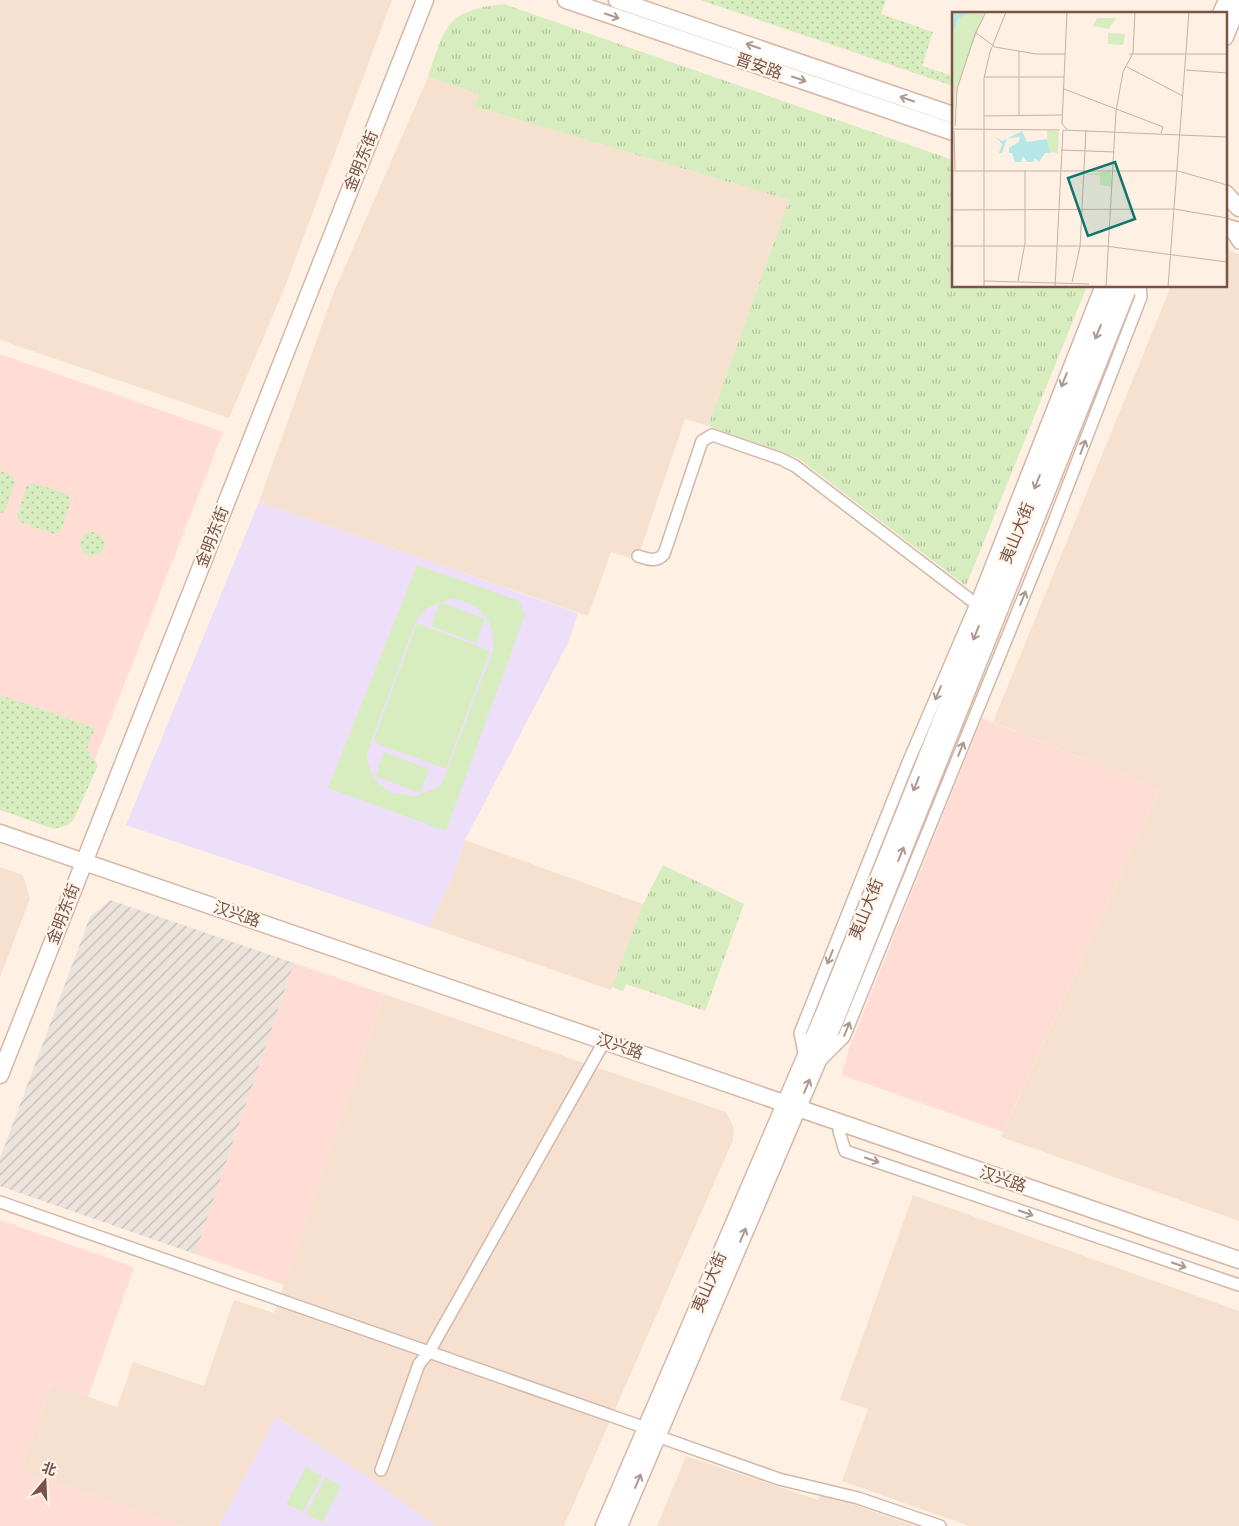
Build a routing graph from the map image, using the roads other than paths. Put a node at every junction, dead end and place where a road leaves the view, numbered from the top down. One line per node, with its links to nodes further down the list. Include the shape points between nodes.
1 (425, 0): 22 (street, 金明东街)
2 (566, 0): 9 (street, 晋安路, one-way to 9)
3 (617, 0): 8 (street, 晋安路, one-way to 3)
4 (1227, 0): 6 (street)
5 (1239, 2): 7 (street)
6 (1223, 12)
7 (1226, 34)
8 (952, 114)
9 (952, 132)
10 (1226, 194): 11 (street)
11 (1239, 208)
12 (1226, 209): 13 (street)
13 (1239, 214)
14 (1100, 288): 19 (street, one-way to 19)
15 (1114, 288): 24 (street, 夷山大街, one-way to 24)
16 (1128, 288): 24 (street, 夷山大街, one-way to 16)
17 (1140, 288): 24 (street, one-way to 17, via 844,1037 1046,542 1141,297)
18 (638, 556): 19 (street, via 652,560 664,554 702,441 712,435 795,466)
19 (976, 604): 24 (street, one-way to 24, via 907,765 800,1033)
20 (0, 833): 22 (street, 汉兴路)
21 (0, 843): 22 (street, 汉兴路)
22 (82, 866): 23 (street, 汉兴路); 25 (street, 金明东街); 26 (street, 汉兴路)
23 (600, 1049): 26 (street, 汉兴路); 32 (street)
24 (810, 1061): 26 (street, 夷山大街)
25 (0, 1075)
26 (790, 1110): 27 (street, 汉兴路); 29 (street, 汉兴路); 33 (street, 夷山大街)
27 (839, 1131): 30 (street, 汉兴路); 31 (street, one-way to 31, via 845,1151)
28 (0, 1202): 32 (street)
29 (1239, 1260)
30 (1239, 1270)
31 (1239, 1285)
32 (429, 1352): 33 (street); 34 (street, via 415,1373)
33 (652, 1432): 35 (street, 夷山大街); 36 (street, 夷山大街, one-way to 33); 37 (street, via 779,1479 858,1498)
34 (381, 1470)
35 (604, 1526)
36 (619, 1526)
37 (940, 1526)

